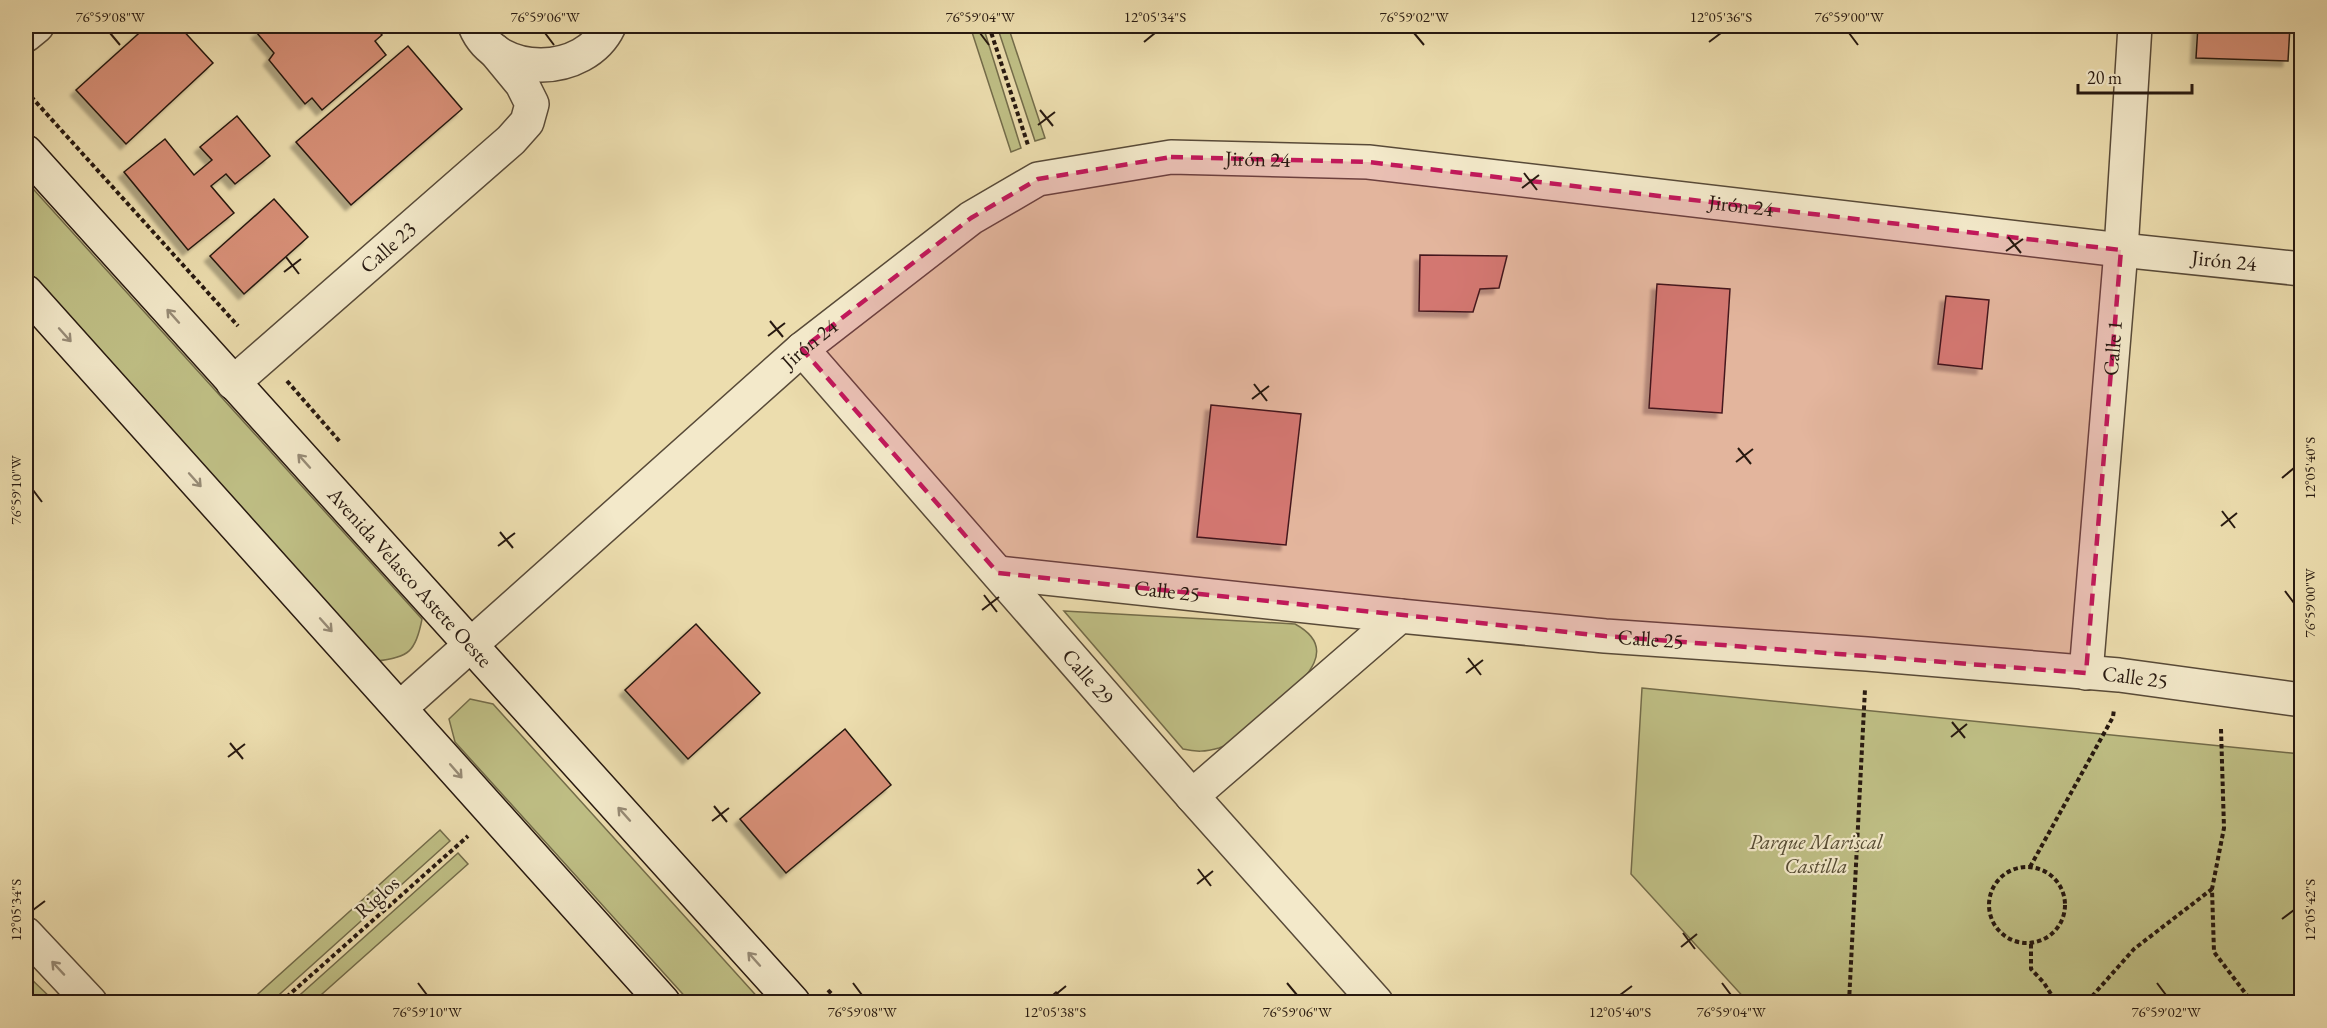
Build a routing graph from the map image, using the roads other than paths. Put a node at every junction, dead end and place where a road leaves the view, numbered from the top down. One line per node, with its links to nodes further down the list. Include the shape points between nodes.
1 (37, 26): 5 (street)
2 (609, 26): 4 (street, via 589,50 567,62 542,66 517,62)
3 (2135, 26): 7 (street, Calle 1)
4 (479, 33): 11 (street, Calle 23, via 522,84 532,104 527,122)
5 (26, 35)
6 (26, 152): 11 (street, Avenida Velasco Astete Oeste, one-way to 6)
7 (2121, 250): 8 (street, Jirón 24); 10 (street, Jirón 24, via 1368,162 1171,157 1038,179 971,218); 15 (street, Calle 1)
8 (2301, 269)
9 (26, 292): 17 (street, one-way to 17)
10 (802, 349): 12 (street, Calle 29); 14 (street, Jirón 24)
11 (233, 382): 14 (street, Avenida Velasco Astete Oeste, one-way to 11)
12 (998, 573): 13 (street, Calle 25); 18 (street, Calle 29)
13 (1400, 616): 15 (street, Calle 25); 18 (street)
14 (471, 644): 17 (street, Jirón 24); 22 (street, Avenida Velasco Astete Oeste, one-way to 14)
15 (2086, 673): 16 (street, Calle 25)
16 (2301, 700)
17 (400, 708): 21 (street, one-way to 21)
18 (1192, 796): 23 (street, Calle 29)
19 (26, 934): 20 (street, one-way to 19)
20 (90, 1002)
21 (663, 1002)
22 (793, 1002)
23 (1376, 1002)

